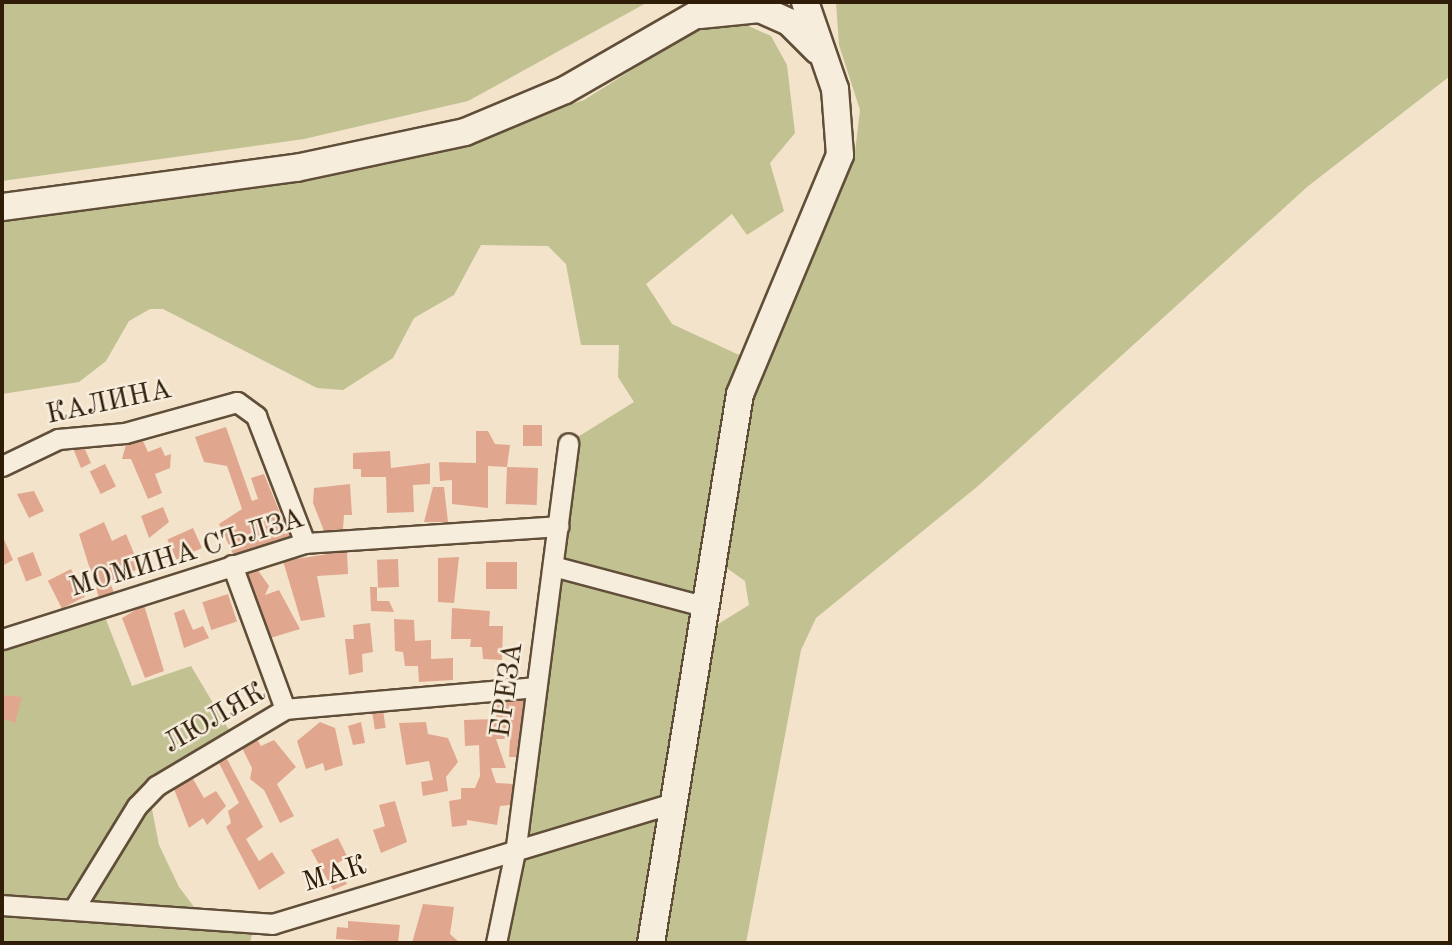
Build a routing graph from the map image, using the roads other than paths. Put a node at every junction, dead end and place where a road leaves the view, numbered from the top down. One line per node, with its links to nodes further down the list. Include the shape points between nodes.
1 (718, 2): 4 (street)
2 (805, 2): 5 (street)
3 (814, 2): 5 (street)
4 (694, 16): 5 (street, via 760,9 804,33); 6 (street, via 565,90 465,132 309,166)
5 (824, 59): 13 (street, via 841,121 840,155 811,234 750,360 732,430)
6 (2, 207)
7 (568, 443): 9 (street, БРЕЗА)
8 (2, 466): 10 (street, КАЛИНА, via 58,439 125,433 237,402 256,416)
9 (558, 526): 10 (street, МОМИНА СЪЛЗА); 12 (street, БРЕЗА)
10 (305, 543): 11 (street, МОМИНА СЪЛЗА)
11 (232, 565): 14 (street, МОМИНА СЪЛЗА); 16 (street)
12 (553, 566): 13 (street); 15 (street, БРЕЗА)
13 (707, 607): 17 (street)
14 (2, 639)
15 (536, 687): 16 (street, ЛЮЛЯК); 18 (street, БРЕЗА)
16 (285, 709): 20 (street, ЛЮЛЯК, via 156,786)
17 (675, 802): 18 (street, МАК); 22 (street)
18 (516, 846): 20 (street, МАК, via 272,924); 21 (street, БРЕЗА)
19 (2, 905): 20 (street, МАК)
20 (73, 910)
21 (496, 943)
22 (651, 943)

